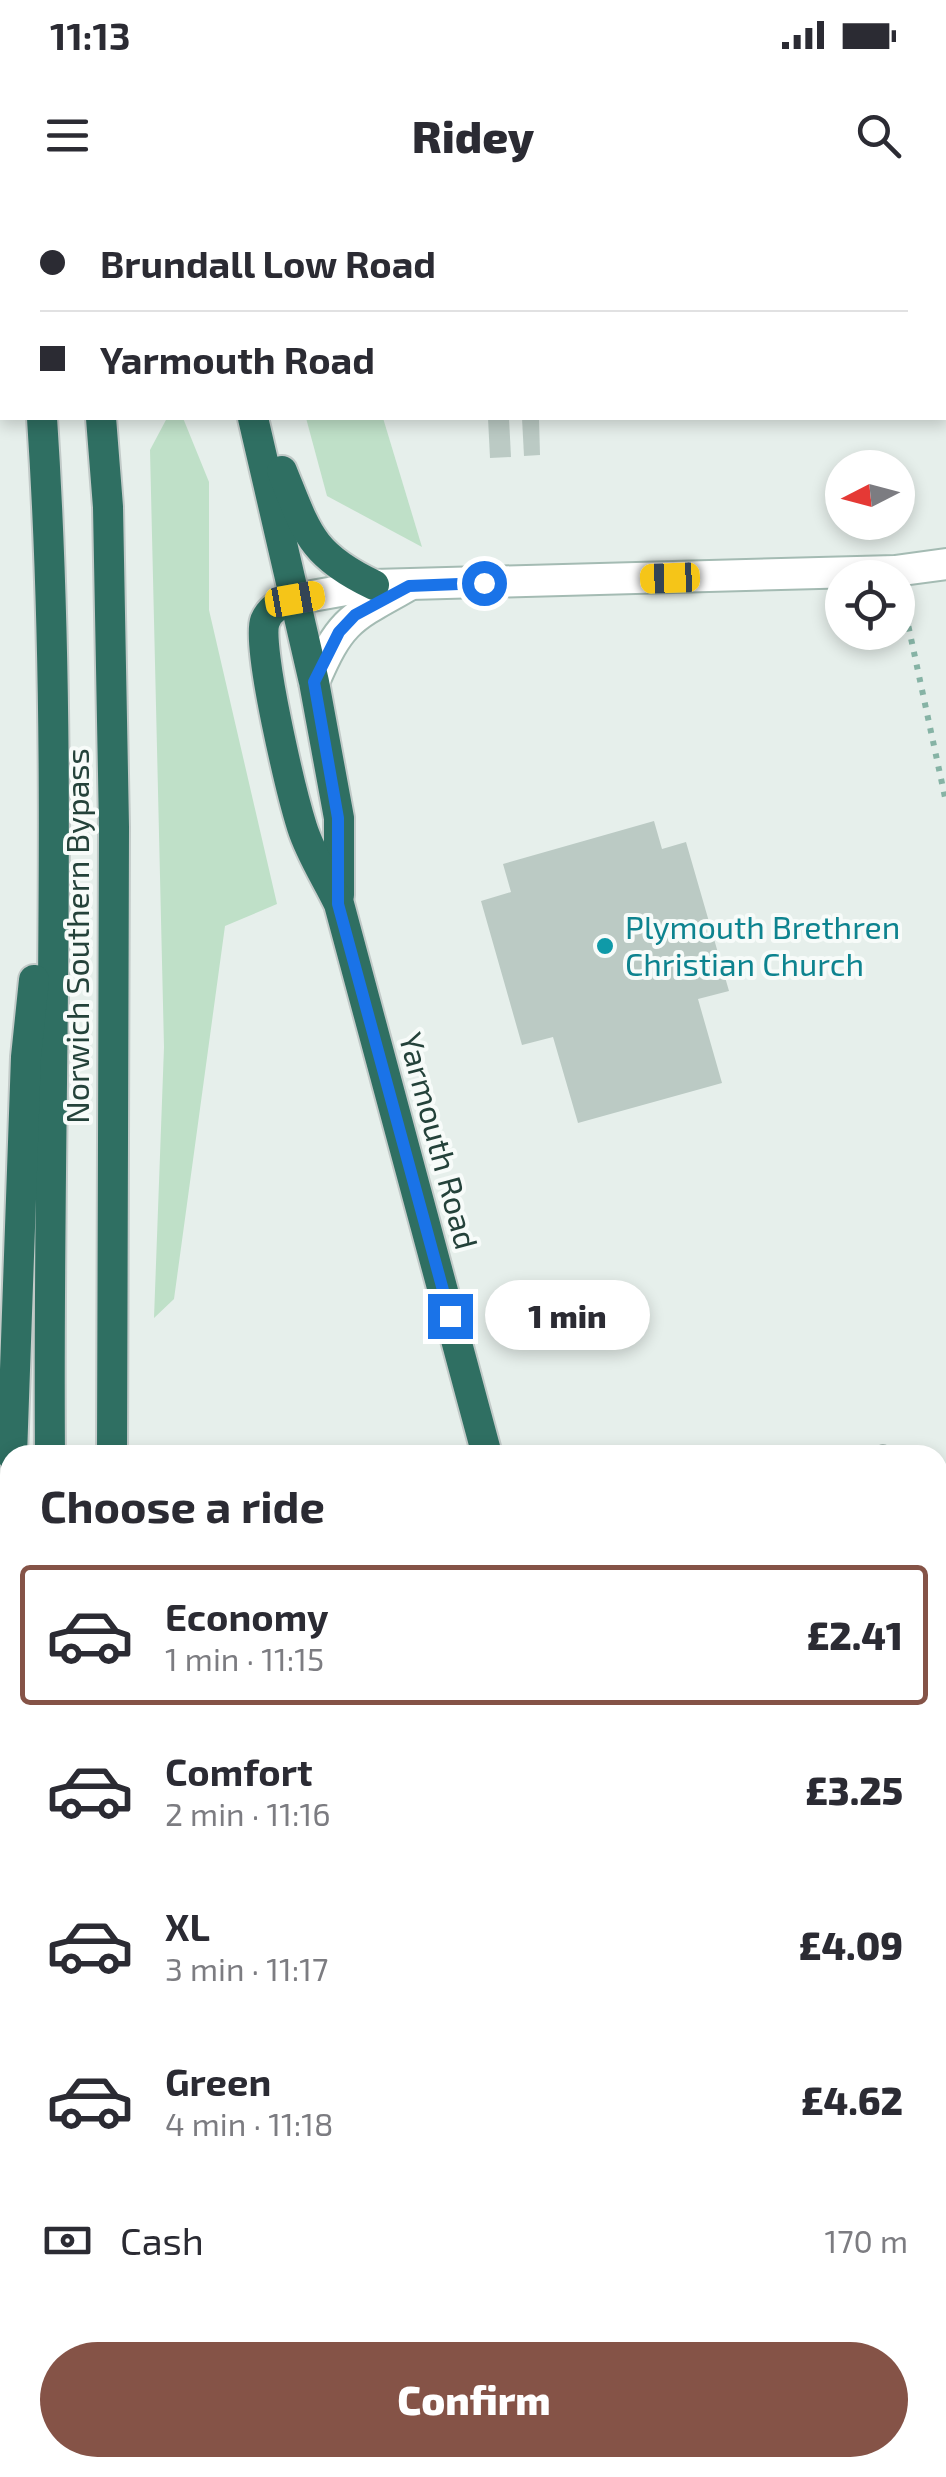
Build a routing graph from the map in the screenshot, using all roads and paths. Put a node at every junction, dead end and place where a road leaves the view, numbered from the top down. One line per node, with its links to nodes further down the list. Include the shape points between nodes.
1 (42, 420): 10 (highway)
2 (101, 420): 15 (highway, Norwich Southern Bypass, via 114,826)
3 (257, 420): 8 (highway)
4 (258, 420): 6 (highway, via 310,537 340,569)
5 (922, 577): 7 (street); 11 (path)
6 (374, 585): 7 (street); 8 (street)
7 (409, 586): 9 (street, via 355,615)
8 (295, 599): 9 (highway, Yarmouth Road); 12 (highway, Yarmouth Road, via 267,617 265,664 302,829)
9 (314, 682): 12 (highway, Yarmouth Road, via 338,818)
10 (53, 788): 13 (highway, via 26,1057); 14 (highway, Norwich Southern Bypass)
11 (946, 802)
12 (338, 904): 16 (highway, Yarmouth Road)
13 (12, 1445)
14 (50, 1445)
15 (112, 1445)
16 (484, 1445)

